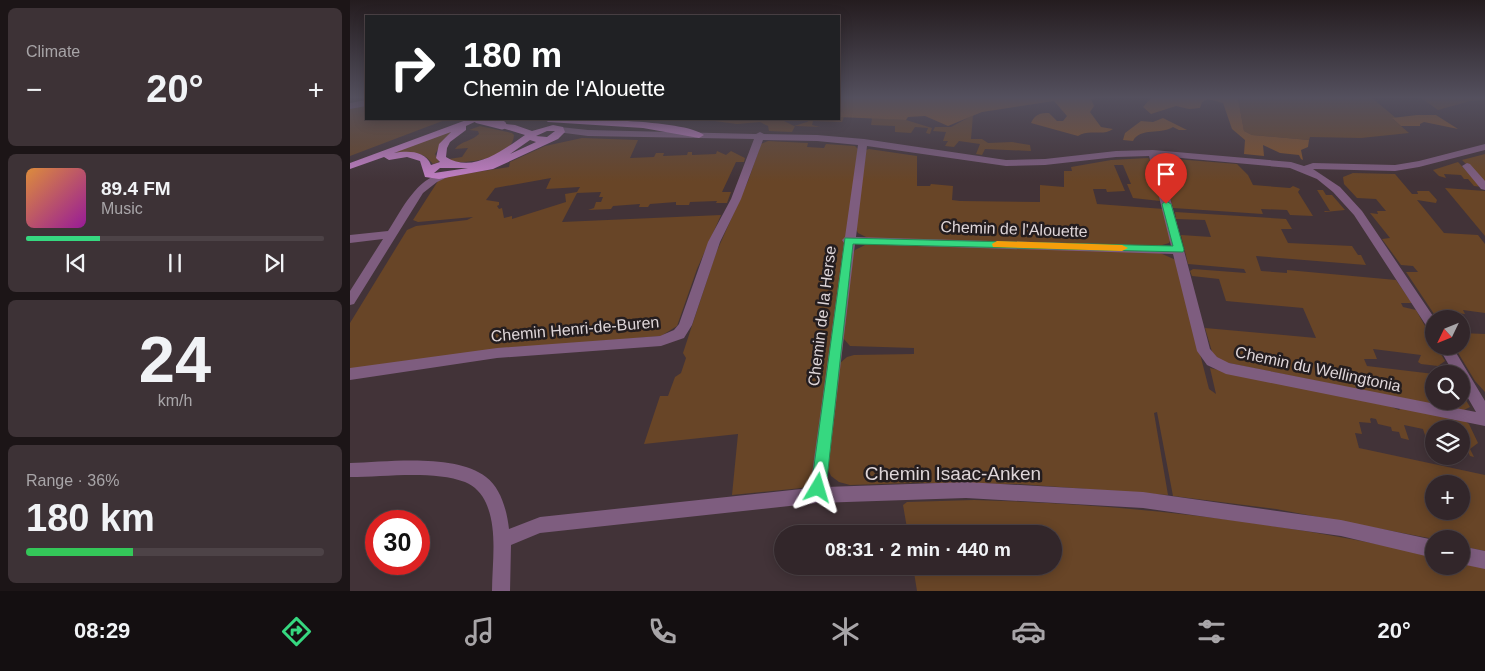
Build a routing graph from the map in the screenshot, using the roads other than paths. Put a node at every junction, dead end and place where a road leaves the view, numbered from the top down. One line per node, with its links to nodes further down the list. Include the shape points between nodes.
1 (445, 126): 18 (main road)
2 (460, 126): 20 (main road)
3 (467, 126): 19 (main road, via 444,144 441,158)
4 (506, 126): 9 (main road); 9 (main road)
5 (545, 126): 9 (main road, via 536,132)
6 (553, 126): 8 (main road)
7 (639, 126): 11 (main road, via 677,129)
8 (560, 130): 10 (street); 13 (main road)
9 (528, 132): 13 (main road, via 536,139); 15 (main road); 15 (main road)
10 (588, 133): 11 (street); 13 (street)
11 (699, 135): 12 (street)
12 (760, 135): 14 (street); 36 (street, Chemin Henri-de-Buren, via 736,199 714,242 680,334 661,341 497,353)
13 (550, 139): 25 (main road, via 495,165)
14 (864, 142): 17 (street, via 1006,163); 31 (street, Chemin de la Herse)
15 (515, 146): 19 (main road, via 484,162 462,166)
16 (1485, 147): 22 (street, via 1404,167)
17 (1153, 152): 23 (street, via 1276,162); 32 (street, Chemin du Wellingtonia)
18 (350, 160)
19 (451, 164): 24 (main road, via 437,165); 25 (main road, via 453,169)
20 (350, 166): 24 (main road, via 407,155 423,159)
21 (1467, 166): 26 (street)
22 (1345, 167): 23 (street, via 1313,166); 27 (street, via 1336,175)
23 (1305, 169): 27 (street)
24 (428, 172): 25 (main road, via 434,177); 28 (street)
25 (444, 175): 28 (street)
26 (1485, 187)
27 (1336, 188): 34 (street, via 1358,212)
28 (419, 191): 29 (street)
29 (392, 234): 30 (street); 33 (street)
30 (350, 239)
31 (848, 240): 32 (street, Chemin de l'Alouette); 40 (street, Chemin de la Herse)
32 (1179, 250): 38 (street, Chemin du Wellingtonia, via 1204,351 1219,365)
33 (350, 301)
34 (1425, 312)
35 (1450, 355): 37 (street)
36 (350, 374)
37 (1485, 414)
38 (1485, 420)
39 (350, 470): 41 (street, via 439,470 470,476 479,481 491,496)
40 (817, 495): 41 (street, Chemin Isaac-Anken, via 540,524); 42 (street, Chemin Isaac-Anken, via 966,490 1143,500 1341,528)
41 (502, 540): 45 (street)
42 (1425, 547)
43 (1470, 557): 44 (street)
44 (1485, 560)
45 (501, 591)

